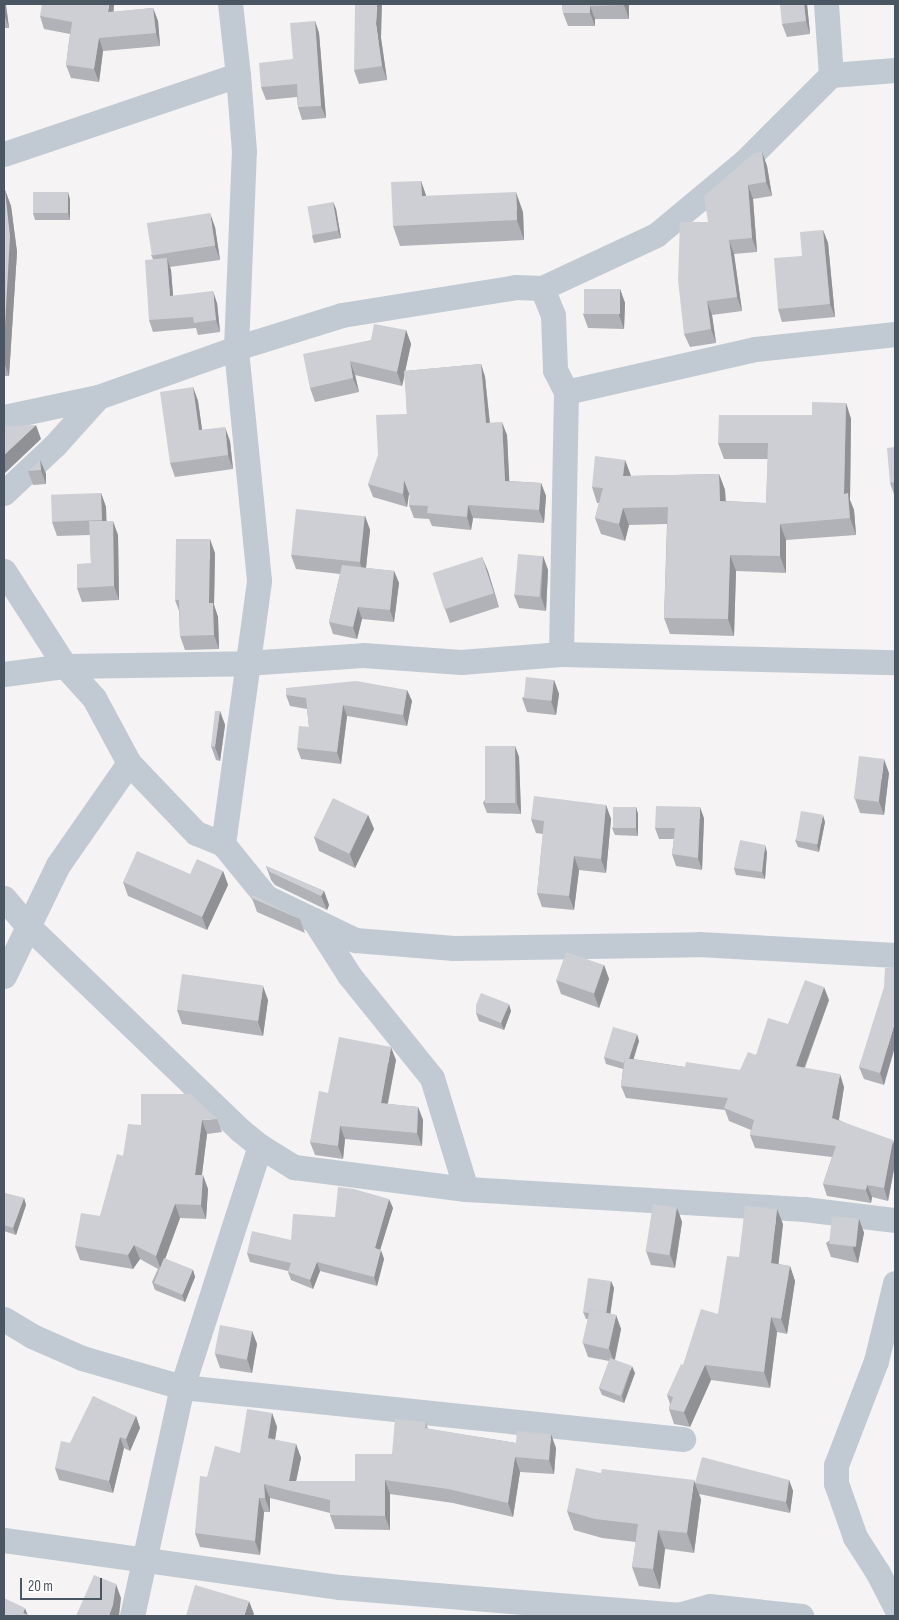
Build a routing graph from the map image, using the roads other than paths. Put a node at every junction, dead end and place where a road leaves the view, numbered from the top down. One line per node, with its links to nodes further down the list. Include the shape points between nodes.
1 (230, 4): 4 (street)
2 (826, 4): 5 (street)
3 (895, 70): 5 (street)
4 (238, 75): 6 (street); 9 (street, via 244,151)
5 (831, 75): 7 (street, via 744,162 656,235)
6 (4, 154)
7 (542, 288): 9 (street, via 516,287 342,315); 10 (street, via 553,315 555,370)
8 (895, 334): 10 (street, via 755,349)
9 (236, 348): 11 (street); 16 (street, via 259,580)
10 (566, 392): 15 (street)
11 (98, 397): 12 (street); 13 (street, via 55,445)
12 (4, 417)
13 (4, 493)
14 (4, 571): 18 (street)
15 (561, 654): 16 (street, via 461,662 363,655); 17 (street)
16 (247, 662): 18 (street); 21 (street)
17 (895, 662)
18 (66, 666): 19 (street); 20 (street, via 94,698)
19 (4, 674)
20 (129, 763): 21 (street, via 196,833); 24 (street, via 58,865)
21 (223, 844): 23 (street, via 266,897)
22 (4, 898): 24 (street)
23 (314, 920): 25 (street, via 354,940 454,948 699,944); 28 (street, via 349,975 432,1078)
24 (28, 925): 26 (street); 27 (street)
25 (895, 955)
26 (4, 976)
27 (260, 1146): 28 (street, via 294,1167); 32 (street)
28 (466, 1189): 29 (street, via 804,1209)
29 (895, 1220)
30 (895, 1282): 36 (street, via 876,1361 836,1465 836,1483 855,1537)
31 (4, 1319): 32 (street, via 32,1336 82,1358)
32 (182, 1387): 33 (street); 35 (street)
33 (683, 1439)
34 (4, 1540): 35 (street)
35 (145, 1562): 37 (street); 38 (street, via 340,1587 499,1601 678,1615 709,1606)
36 (895, 1607)
37 (132, 1616)
38 (801, 1616)

